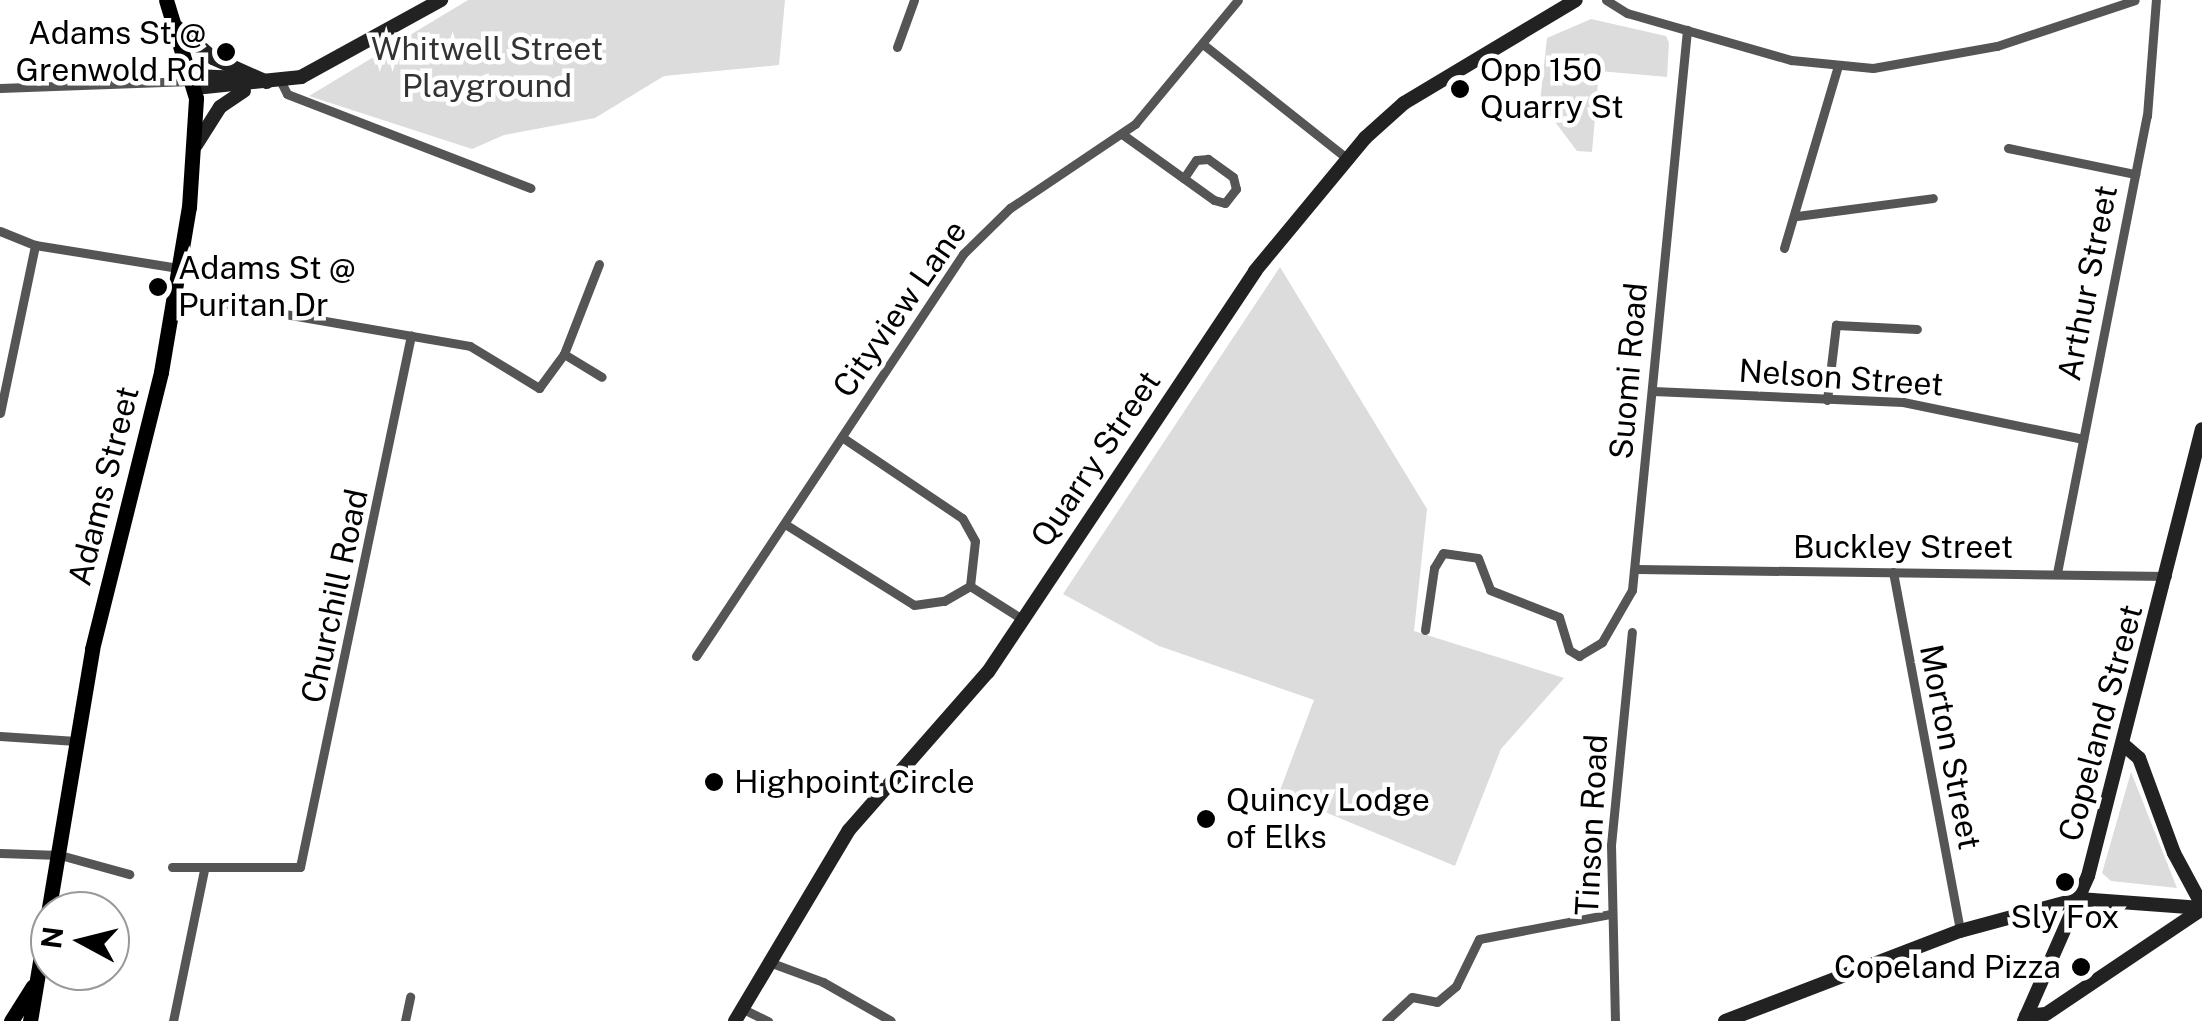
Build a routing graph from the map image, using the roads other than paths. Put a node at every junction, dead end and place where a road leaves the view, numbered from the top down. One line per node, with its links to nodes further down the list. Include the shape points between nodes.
1 (166, 0): 9 (main road, Adams Street)
2 (441, 0): 15 (main road, via 326,66)
3 (914, 0): 12 (street)
4 (1238, 0): 11 (street, Cityview Lane)
5 (1576, 0): 20 (main road, Quarry Street, via 1424,88)
6 (1606, 0): 10 (street)
7 (2135, 0): 13 (street, via 1986,49 1882,67)
8 (2156, 0): 21 (street, Arthur Street, via 2150,97)
9 (177, 27): 14 (main road, Adams Street); 15 (main road, via 213,58)
10 (1687, 30): 13 (street, via 1791,60); 38 (street, Suomi Road)
11 (1204, 46): 17 (street, Cityview Lane); 20 (street)
12 (897, 47)
13 (1838, 66): 25 (street)
14 (194, 82): 15 (main road); 16 (street); 18 (main road, Adams Street)
15 (275, 82): 18 (main road, via 227,100); 23 (street, via 286,94)
16 (0, 88)
17 (1122, 134): 22 (street); 42 (street, Cityview Lane, via 986,228)
18 (196, 145): 30 (main road, Adams Street)
19 (2008, 148): 21 (street)
20 (1349, 160): 50 (main road, Quarry Street, via 1255,270)
21 (2134, 174): 43 (street, Arthur Street)
22 (1184, 178): 22 (street, via 1225,203 1236,189 1233,177 1208,159 1196,160)
23 (530, 188)
24 (1933, 198): 25 (street)
25 (1798, 216): 28 (street)
26 (0, 231): 27 (street)
27 (36, 245): 30 (street); 36 (street)
28 (1784, 248)
29 (599, 264): 34 (street)
30 (178, 268): 31 (main road, Adams Street)
31 (175, 295): 33 (street); 55 (main road, Adams Street)
32 (1918, 329): 39 (street, via 1836,326)
33 (412, 335): 34 (street, via 470,346 539,388); 60 (street, Churchill Road, via 300,866)
34 (564, 354): 37 (street)
35 (0, 366): 36 (street)
36 (11, 372): 40 (street)
37 (602, 377)
38 (1652, 391): 39 (street, Nelson Street); 45 (street, Suomi Road)
39 (1827, 400): 43 (street, Nelson Street, via 1922,405)
40 (0, 413)
41 (2202, 430): 48 (main road, Copeland Street)
42 (842, 437): 44 (street, Cityview Lane); 49 (street, via 962,518 975,540)
43 (2083, 439): 47 (street, Arthur Street)
44 (784, 524): 49 (street, via 914,605 944,601); 53 (street, Cityview Lane)
45 (1637, 569): 46 (street, Buckley Street); 51 (street, Suomi Road, via 1632,590 1590,654 1569,650 1562,624 1546,609 1490,590 1478,558 1443,553 1434,568)
46 (1893, 572): 47 (street, Buckley Street); 66 (street, Morton Street)
47 (2057, 573): 48 (street, Buckley Street)
48 (2168, 576): 56 (main road, Copeland Street)
49 (970, 586): 50 (street)
50 (1022, 619): 67 (main road, Quarry Street, via 988,672 849,830)
51 (1425, 630)
52 (1632, 632): 65 (street, Tinson Road)
53 (696, 656)
54 (0, 736): 55 (street)
55 (76, 741): 58 (main road, Adams Street)
56 (2125, 746): 63 (main road, Copeland Street); 64 (main road, via 2139,758)
57 (0, 853): 58 (street)
58 (60, 855): 61 (street); 62 (main road, Adams Street)
59 (172, 867): 60 (street)
60 (204, 870): 75 (street)
61 (129, 874)
62 (53, 891)
63 (2079, 900): 64 (main road); 66 (main road); 72 (main road, Copeland Street)
64 (2202, 907): 72 (main road, via 2046,1014)
65 (1610, 914): 79 (street, via 1479,938 1456,986 1437,1002 1412,997); 80 (street, Tinson Road)
66 (1960, 931): 81 (main road)
67 (768, 962): 71 (main road, Quarry Street); 78 (street, via 823,982)
68 (30, 991): 73 (main road, Adams Street)
69 (33, 991): 74 (main road, Adams Street)
70 (410, 998): 76 (street)
71 (739, 1015): 77 (street)
72 (2025, 1018)
73 (11, 1021)
74 (30, 1021)
75 (173, 1021)
76 (405, 1021)
77 (768, 1021)
78 (891, 1021)
79 (1386, 1021)
80 (1615, 1021)
81 (1726, 1021)

